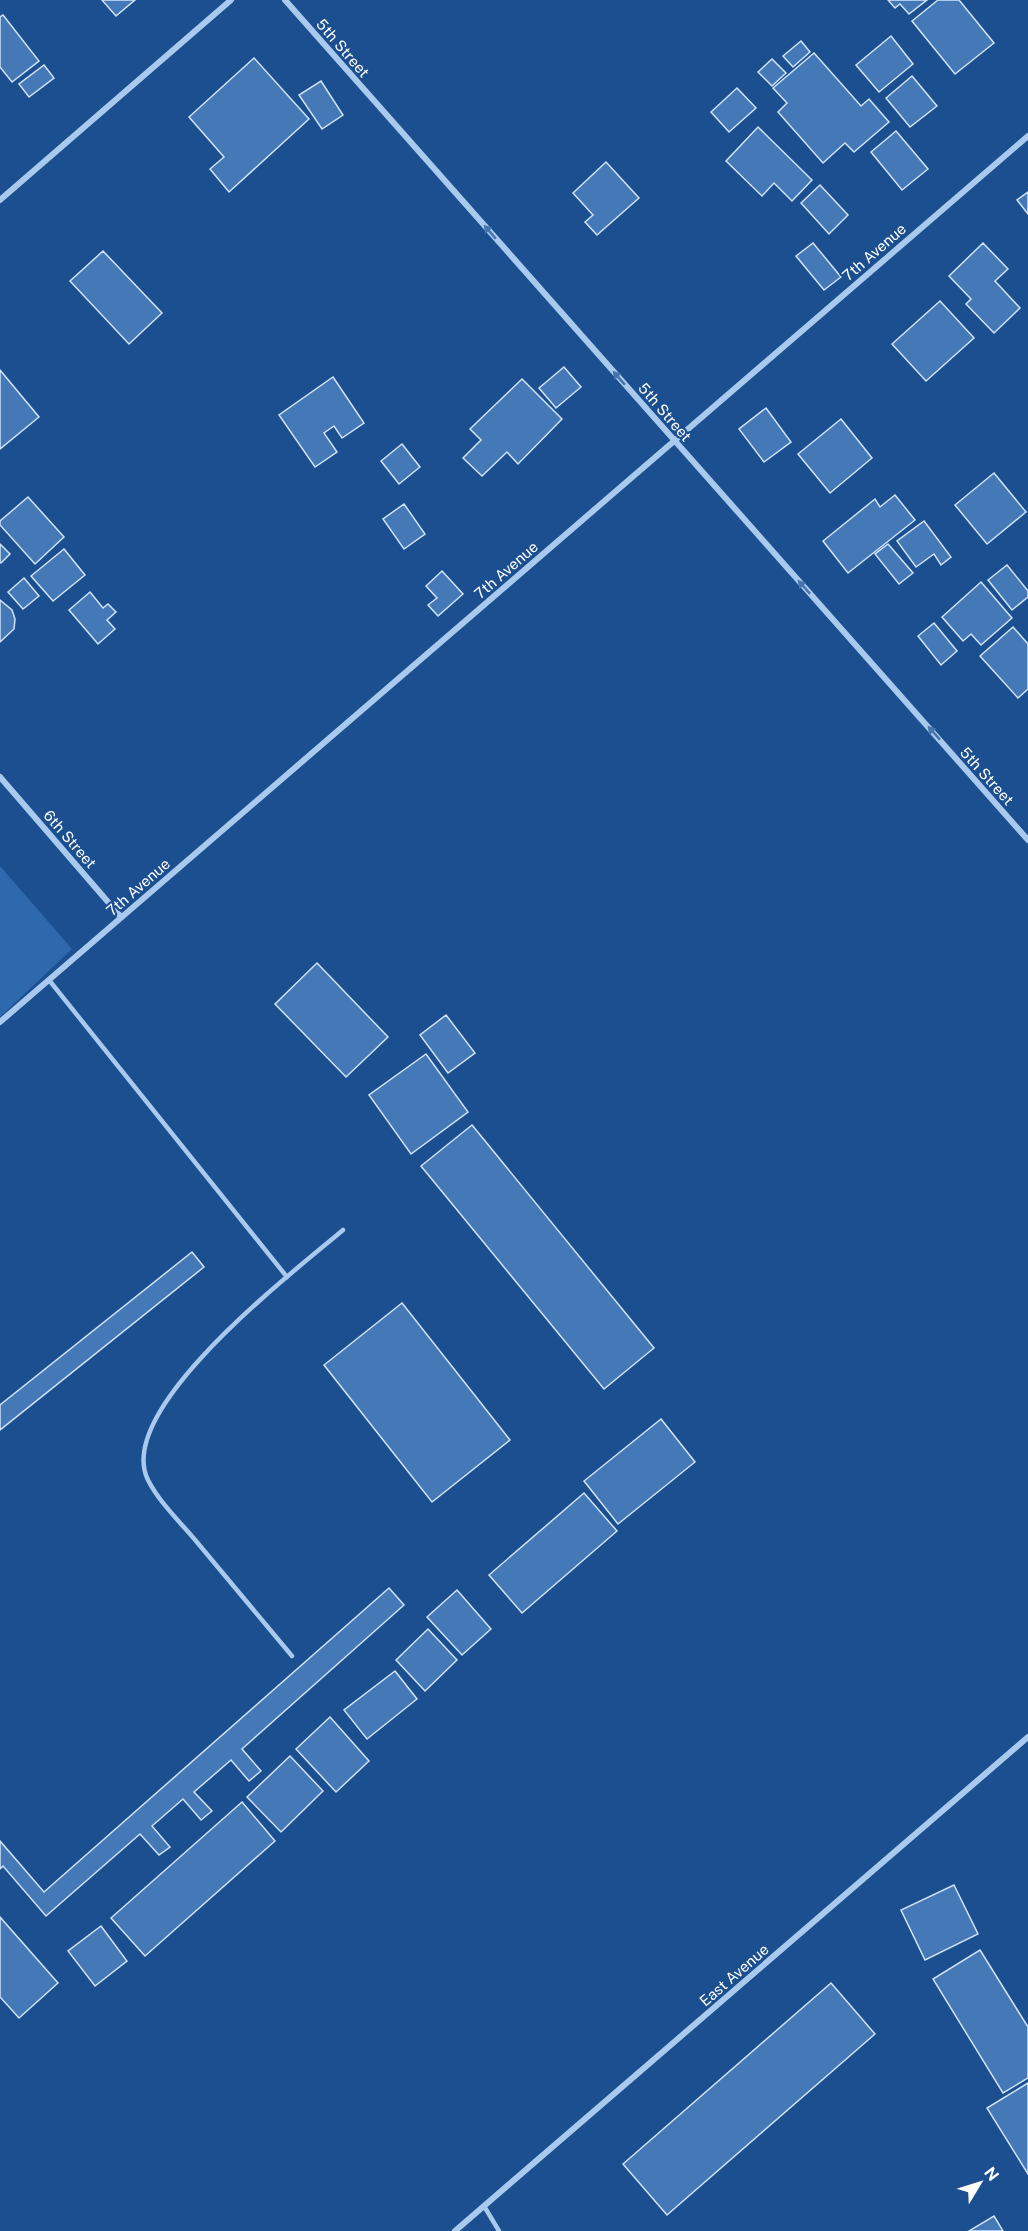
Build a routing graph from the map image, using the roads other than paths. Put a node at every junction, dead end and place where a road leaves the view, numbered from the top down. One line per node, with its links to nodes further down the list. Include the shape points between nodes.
1 (231, 0): 4 (street)
2 (285, 0): 5 (street, 5th Street, one-way to 2)
3 (1028, 136): 5 (street, 7th Avenue)
4 (0, 200)
5 (674, 441): 7 (street, 5th Street, one-way to 5); 8 (street, 7th Avenue)
6 (0, 777): 8 (street, 6th Street)
7 (1028, 840)
8 (121, 917): 9 (street, 7th Avenue)
9 (49, 980): 10 (street, 7th Avenue); 12 (lane)
10 (0, 1022)
11 (343, 1230): 12 (lane)
12 (287, 1277): 13 (lane, via 225,1332 176,1388 151,1425 142,1458 148,1480 175,1516)
13 (292, 1656)
14 (1028, 1737): 15 (street, East Avenue)
15 (484, 2206): 16 (street, East Avenue); 17 (lane)
16 (455, 2231)
17 (499, 2231)

